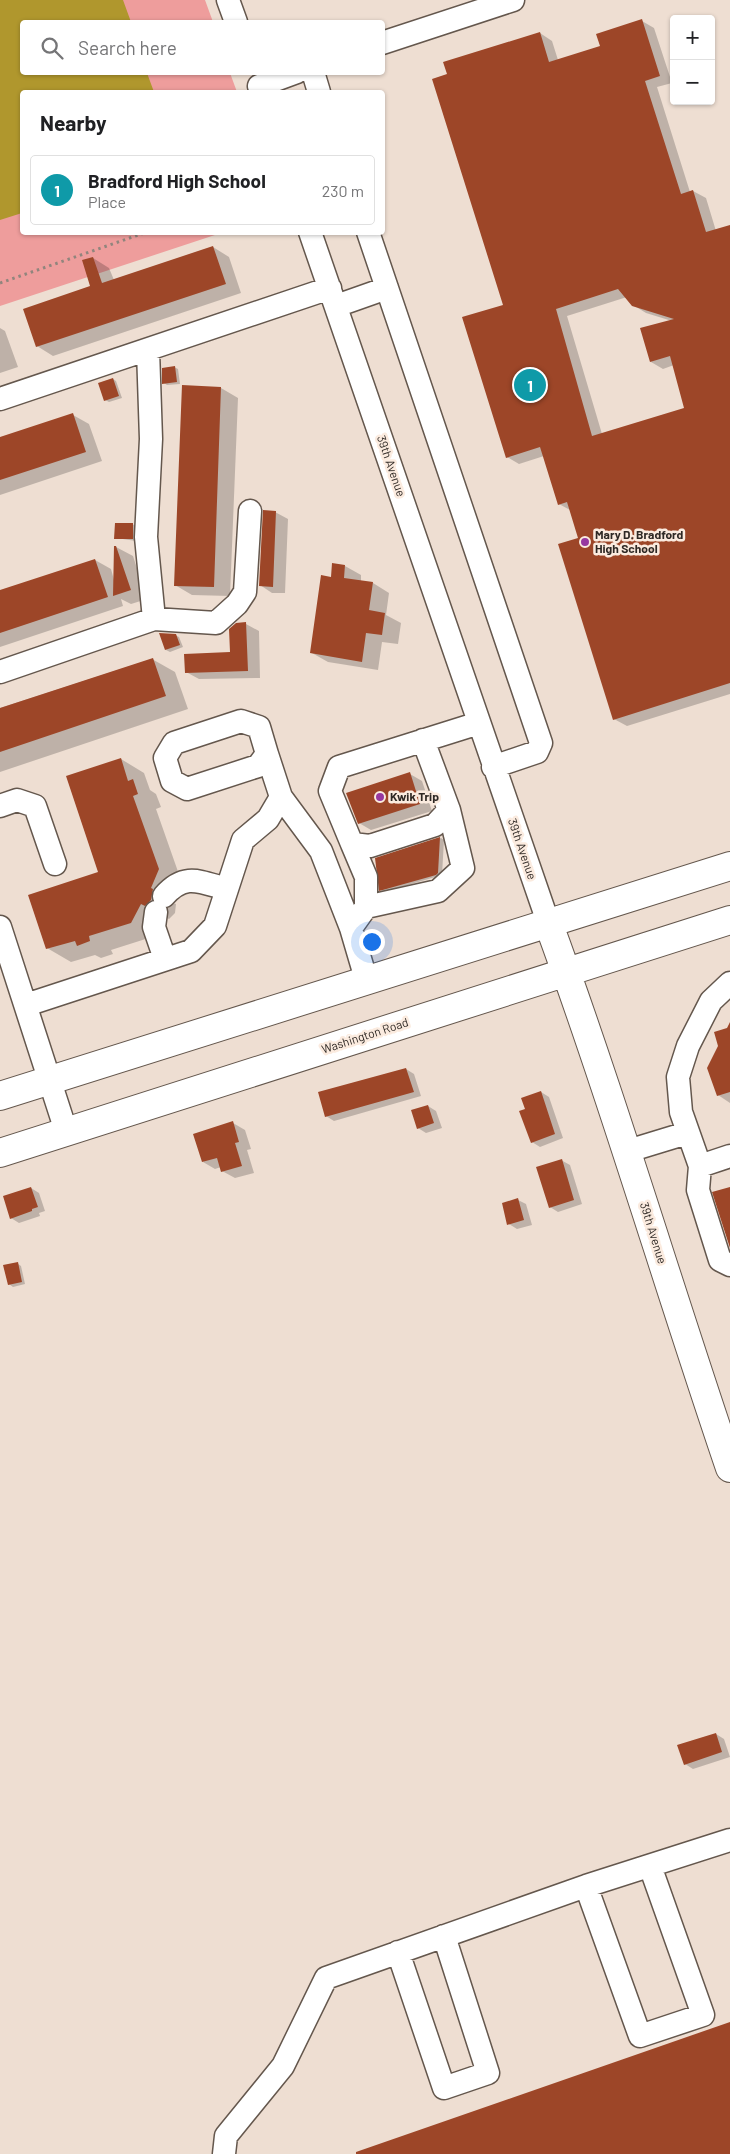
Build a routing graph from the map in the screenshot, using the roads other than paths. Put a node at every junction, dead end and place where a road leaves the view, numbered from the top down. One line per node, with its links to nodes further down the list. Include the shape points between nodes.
1 (228, 0): 3 (street)
2 (513, 0): 4 (street)
3 (235, 20)
4 (385, 42)
5 (287, 75): 7 (street)
6 (313, 75): 8 (street)
7 (258, 84)
8 (319, 90)
9 (311, 235): 12 (street, 39th Avenue)
10 (369, 235): 11 (street)
11 (387, 288): 12 (street); 21 (street, via 541,743 537,752)
12 (333, 297): 13 (street); 18 (street, 39th Avenue)
13 (148, 350): 14 (street); 16 (street, via 151,439 146,538)
14 (0, 399)
15 (250, 511): 16 (street, via 245,592 236,604 216,623)
16 (154, 619): 17 (street)
17 (0, 672)
18 (478, 722): 19 (street); 21 (street, 39th Avenue)
19 (422, 740): 24 (street); 25 (street, via 339,767 330,790)
20 (267, 754): 22 (street)
21 (493, 767): 31 (street, 39th Avenue)
22 (281, 797): 28 (street, via 268,819 243,840); 33 (street, via 321,851)
23 (0, 806): 26 (street, via 18,800 35,806)
24 (449, 810): 25 (street, via 435,825 370,846); 29 (street, via 463,868 438,891)
25 (352, 844): 29 (street, via 366,877)
26 (55, 864)
27 (730, 866): 31 (main road)
28 (227, 889): 34 (street, via 215,926 191,951); 34 (street, via 192,880 180,881 160,904 154,927)
29 (366, 907): 33 (street)
30 (730, 920): 35 (main road, Washington Road)
31 (548, 922): 35 (main road, 39th Avenue); 36 (main road)
32 (0, 927): 38 (street)
33 (351, 928): 36 (street)
34 (165, 960): 38 (street)
35 (566, 971): 41 (main road, Washington Road); 43 (main road, 39th Avenue)
36 (366, 979): 39 (main road)
37 (730, 983): 42 (street, via 710,1001 688,1046 678,1077 681,1112)
38 (26, 1005): 39 (street)
39 (50, 1080): 40 (main road); 41 (street)
40 (0, 1096)
41 (66, 1131): 44 (main road, Washington Road)
42 (687, 1133): 43 (street); 46 (street)
43 (628, 1151): 48 (main road, 39th Avenue, via 662,1262)
44 (0, 1152)
45 (730, 1156): 46 (street)
46 (700, 1166): 47 (street, via 698,1190 720,1260)
47 (730, 1265)
48 (724, 1432): 49 (main road, 39th Avenue)
49 (730, 1468)
50 (730, 1840): 51 (street)
51 (650, 1866): 52 (street); 52 (street, via 703,2015 640,2036)
52 (586, 1886): 53 (street)
53 (444, 1936): 54 (street); 54 (street, via 488,2073 444,2088)
54 (398, 1952): 55 (street, via 326,1978 283,2066 226,2136)
55 (224, 2154)

